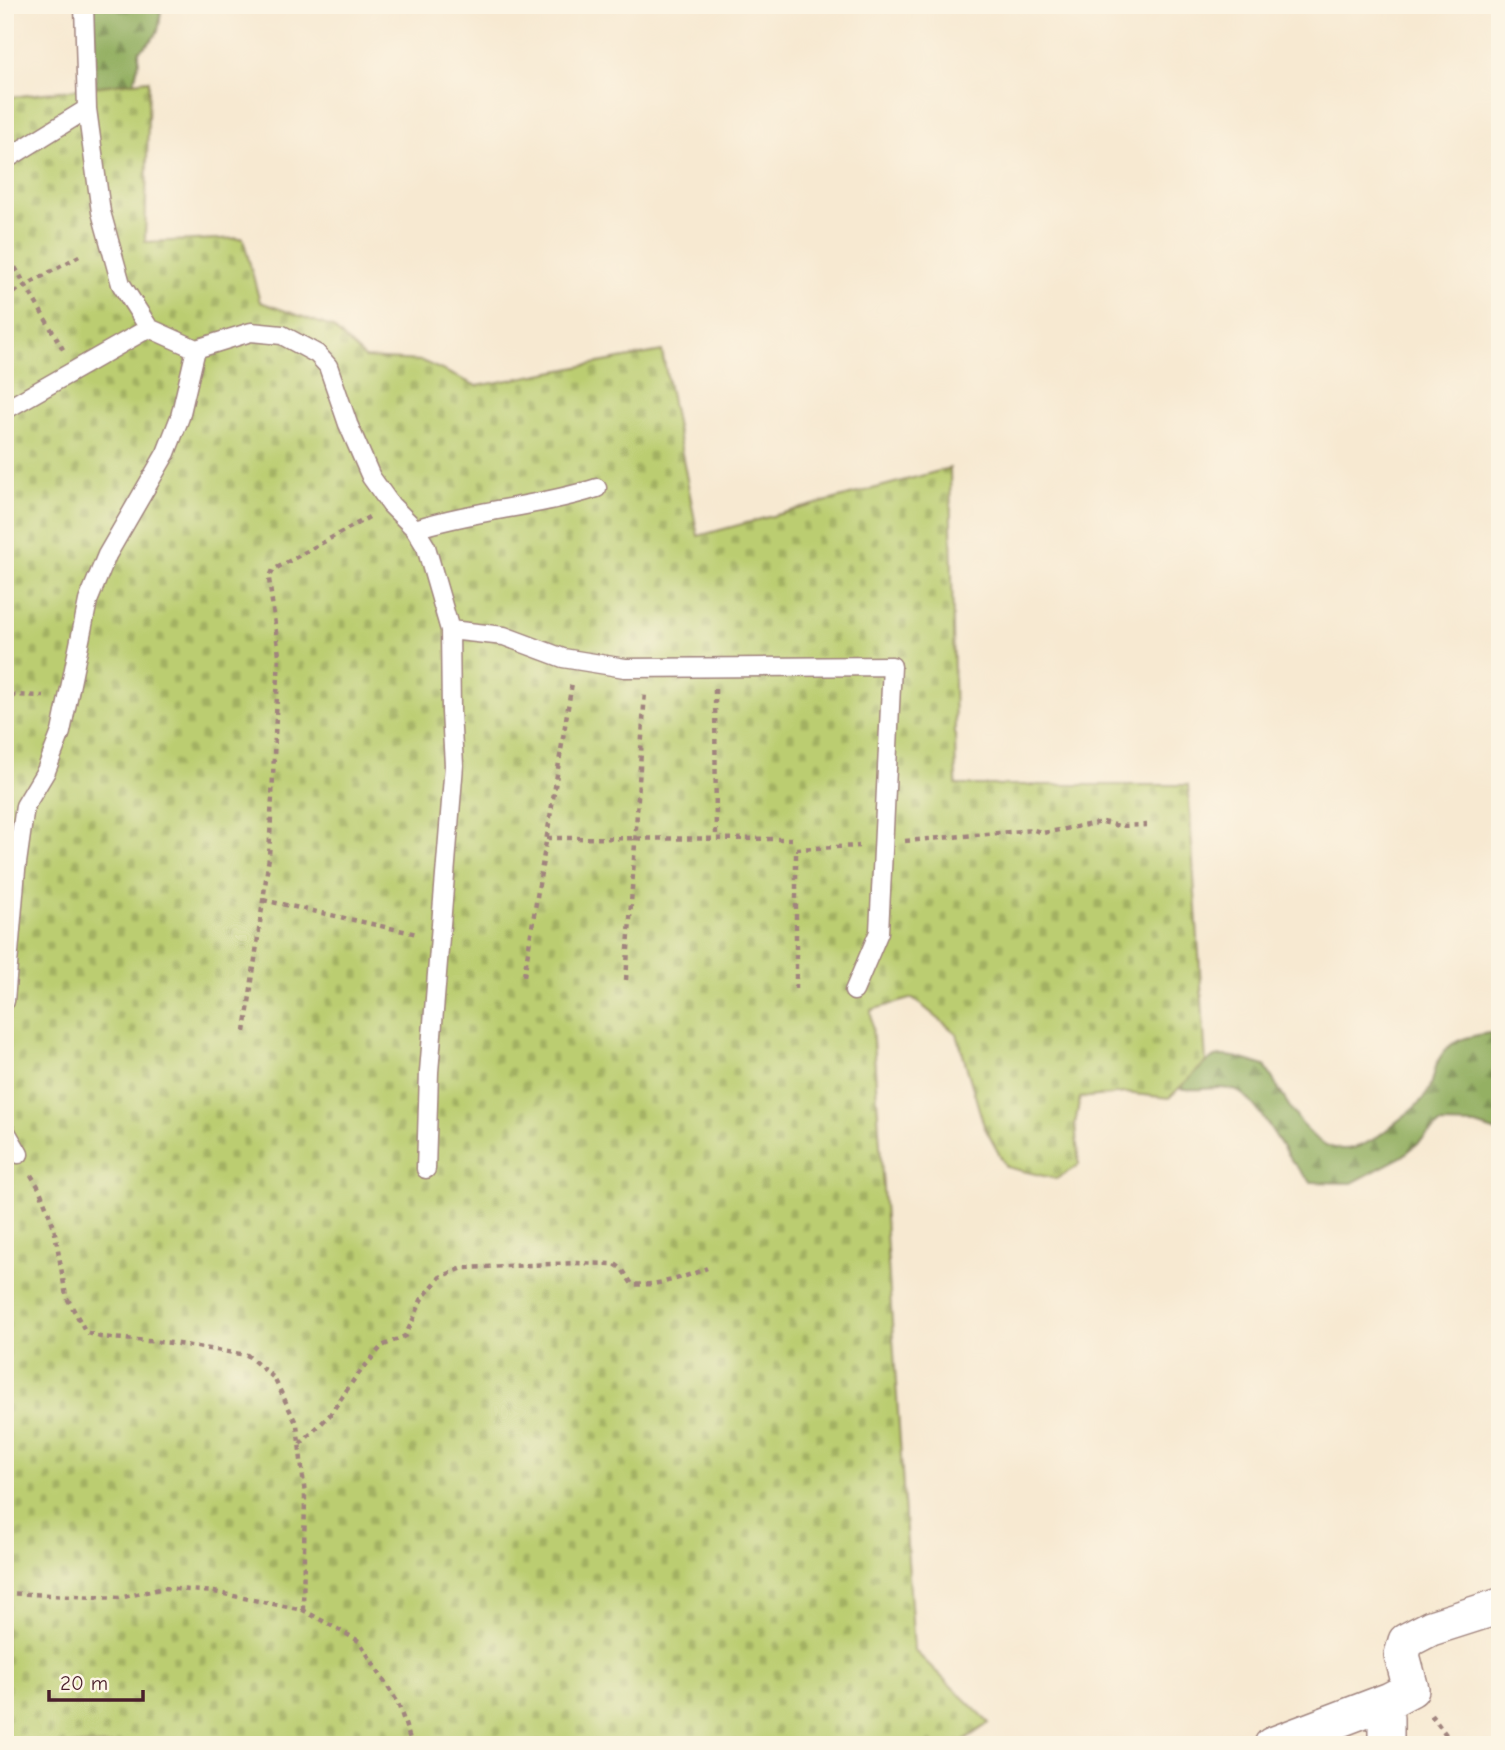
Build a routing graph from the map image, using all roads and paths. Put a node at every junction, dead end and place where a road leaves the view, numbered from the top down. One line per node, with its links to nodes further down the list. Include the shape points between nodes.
1 (84, 5): 2 (lane)
2 (87, 109): 3 (lane); 8 (lane, via 101,212 121,284)
3 (5, 160)
4 (5, 250): 6 (path)
5 (81, 255): 6 (path)
6 (26, 285): 7 (path); 10 (path)
7 (5, 296)
8 (149, 328): 9 (lane); 10 (lane)
9 (196, 349): 13 (lane, via 251,332 282,335 317,354 328,366 371,477); 19 (lane, via 166,453 107,555 88,601)
10 (75, 370): 11 (lane)
11 (5, 410)
12 (597, 488): 14 (lane)
13 (391, 505): 14 (lane); 27 (path, via 273,570 269,579 279,655)
14 (415, 529): 15 (lane, via 426,547)
15 (450, 629): 16 (lane, via 504,636); 28 (lane, via 454,765)
16 (576, 660): 18 (lane); 22 (path)
17 (715, 666): 18 (lane); 24 (path); 26 (lane, via 892,666)
18 (646, 667): 23 (path)
19 (67, 704): 20 (path, via 56,697 14,695); 33 (lane, via 46,771 25,806)
20 (5, 705)
21 (1147, 825): 26 (path, via 1119,826 1103,821 1043,833 1034,830)
22 (547, 838): 23 (path); 29 (path)
23 (635, 839): 24 (path); 30 (path)
24 (716, 839): 25 (path)
25 (796, 839)
26 (883, 845): 31 (path, via 796,849); 32 (lane, via 879,932)
27 (263, 900): 28 (path); 34 (path)
28 (438, 938): 37 (lane)
29 (524, 976)
30 (626, 980)
31 (796, 989)
32 (853, 991)
33 (5, 1000)
34 (245, 1032)
35 (6, 1133): 36 (lane)
36 (19, 1154): 39 (path, via 54,1227 66,1296 86,1332 247,1354 274,1378 297,1425)
37 (426, 1169)
38 (706, 1268): 39 (path, via 645,1286 632,1284 615,1264 463,1268 440,1277 421,1300 405,1336 382,1346 329,1416)
39 (299, 1445): 42 (path, via 305,1495)
40 (5, 1593): 42 (path, via 119,1598 164,1588 214,1592)
41 (1500, 1606): 44 (street, via 1406,1641 1402,1655 1411,1689)
42 (303, 1610): 43 (path, via 359,1641 398,1703)
43 (412, 1745)
44 (1272, 1745)

